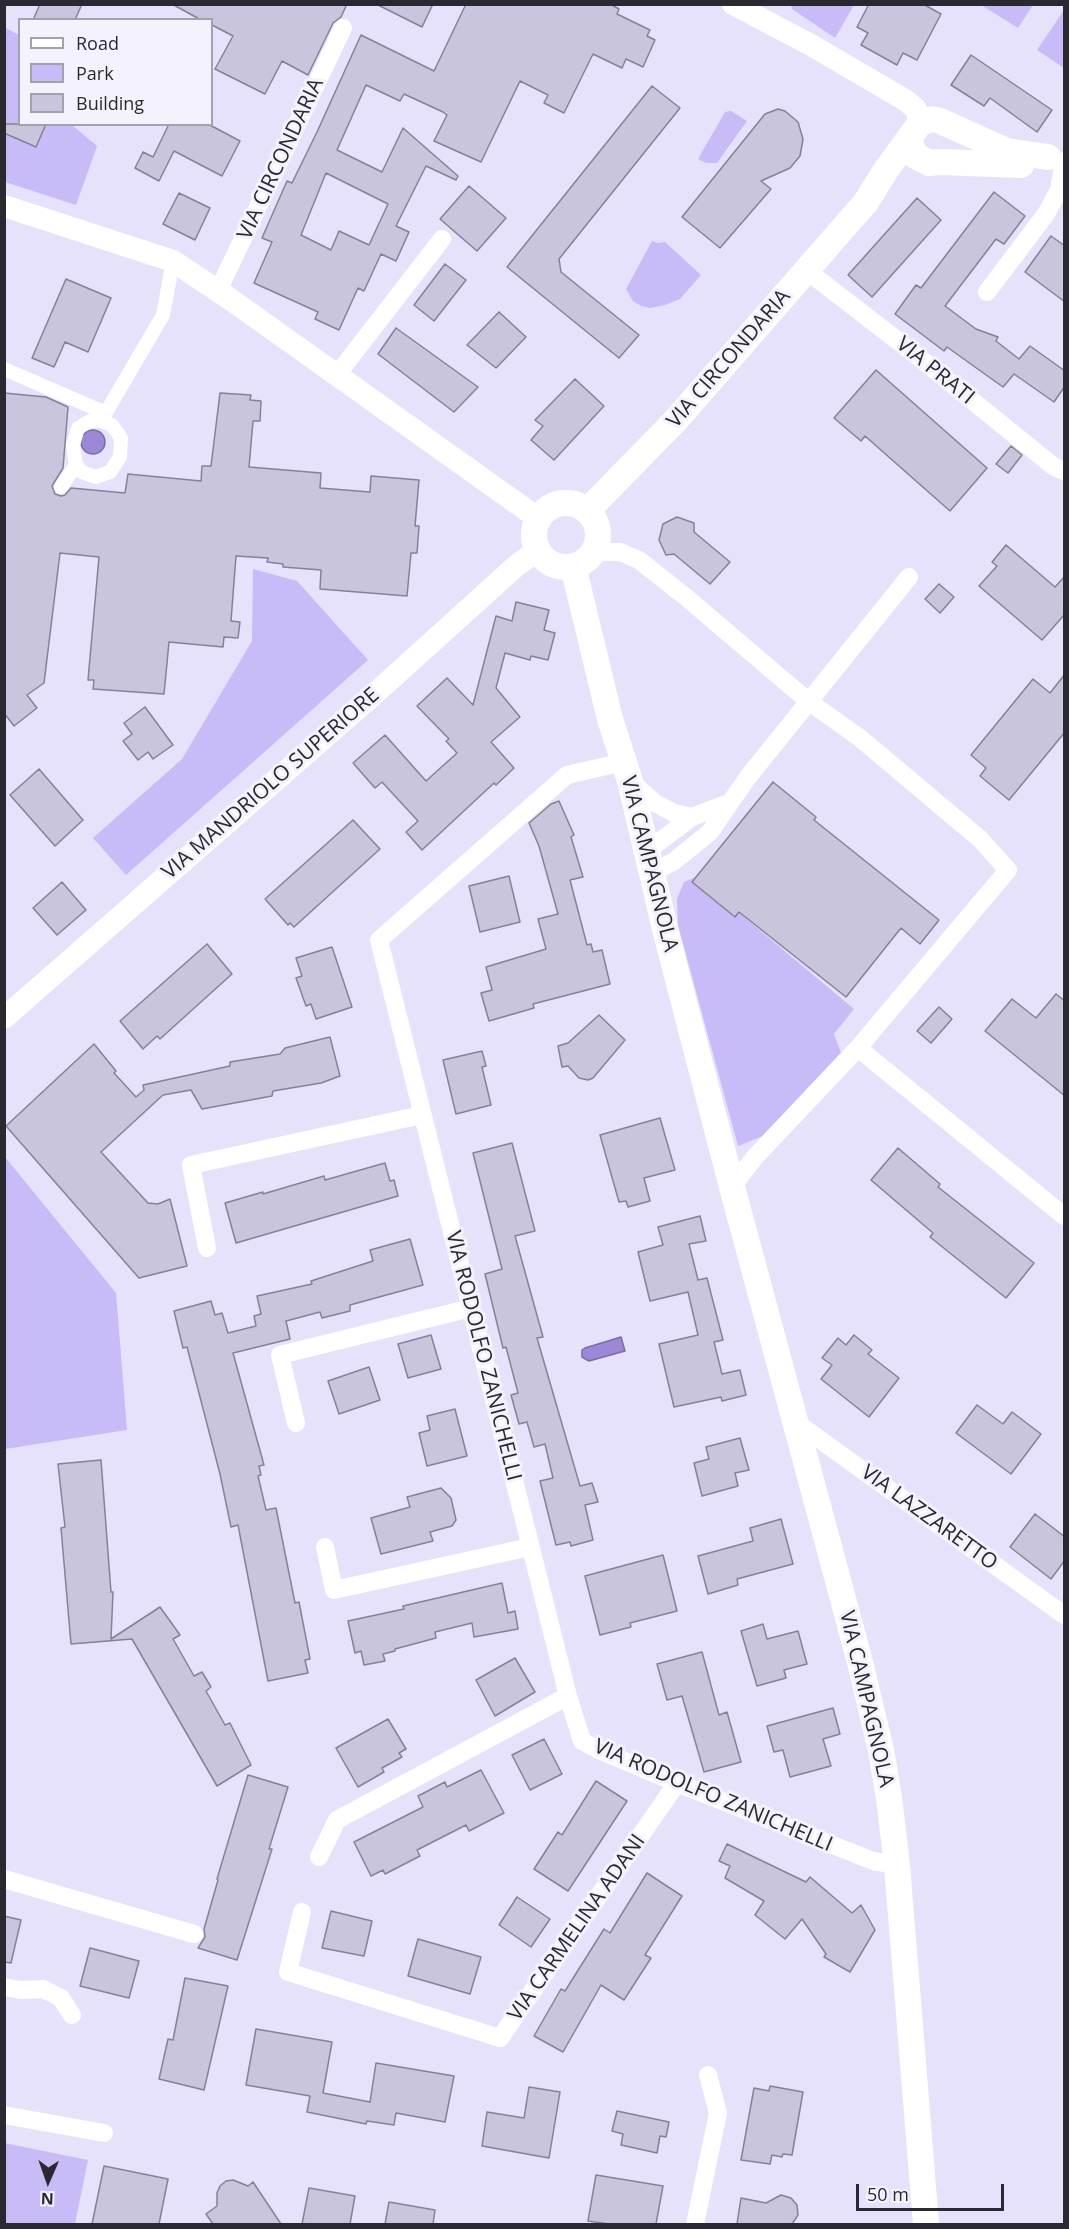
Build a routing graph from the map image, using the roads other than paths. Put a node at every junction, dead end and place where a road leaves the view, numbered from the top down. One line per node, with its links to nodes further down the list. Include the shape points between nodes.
1 (733, 4): 2 (street)
2 (765, 12): 5 (street, via 811,45 905,100 915,109)
3 (343, 28): 13 (street, VIA CIRCONDARIA)
4 (949, 126): 5 (main road, via 931,119); 6 (main road, via 1007,151); 7 (main road, VIA CIRCONDARIA, via 954,147 946,158)
5 (915, 131): 7 (main road, via 914,154); 8 (main road, VIA CIRCONDARIA)
6 (1059, 157): 7 (main road, via 1022,165); 14 (street, via 1059,190 1046,214)
7 (932, 162): 8 (main road, VIA CIRCONDARIA)
8 (866, 202): 12 (main road, VIA CIRCONDARIA)
9 (4, 206): 11 (street)
10 (442, 239): 16 (street)
11 (173, 261): 13 (street); 17 (street, via 163,315)
12 (806, 270): 19 (street, VIA PRATI, via 1053,466); 21 (main road, VIA CIRCONDARIA, via 676,420)
13 (218, 291): 16 (street)
14 (987, 292)
15 (4, 369): 17 (street)
16 (336, 376): 22 (street)
17 (104, 417): 18 (street, via 78,428 73,445); 18 (street, via 121,438 120,457 110,472 95,477)
18 (76, 465): 20 (street)
19 (1065, 471)
20 (61, 487)
21 (587, 511): 22 (main road, via 563,504 550,508); 24 (main road, via 598,530 598,542)
22 (539, 519): 23 (main road, via 534,537)
23 (538, 550): 24 (main road, via 549,563 561,567); 31 (street, VIA MANDRIOLO SUPERIORE)
24 (583, 560): 26 (street, via 620,552 639,560); 27 (main road, VIA CAMPAGNOLA, via 610,719)
25 (909, 577): 26 (street)
26 (808, 701): 28 (street); 32 (street, via 860,738 980,839 1008,870)
27 (627, 772): 29 (street, via 656,803); 30 (main road, VIA CAMPAGNOLA); 33 (street, VIA RODOLFO ZANICHELLI, via 567,775 379,940)
28 (729, 803): 29 (street); 30 (street, via 710,832 673,861)
29 (692, 817): 30 (street)
30 (649, 862): 35 (main road, VIA CAMPAGNOLA)
31 (4, 1018)
32 (858, 1048): 34 (street); 37 (street)
33 (422, 1115): 38 (street, via 191,1165); 39 (street, VIA RODOLFO ZANICHELLI)
34 (754, 1158): 35 (street); 36 (street)
35 (725, 1161): 36 (main road, VIA CAMPAGNOLA)
36 (732, 1187): 40 (main road, VIA CAMPAGNOLA)
37 (1065, 1216)
38 (207, 1248)
39 (471, 1308): 41 (street, via 280,1356); 43 (street, VIA RODOLFO ZANICHELLI)
40 (794, 1420): 44 (street, VIA LAZZARETTO); 48 (main road, VIA CAMPAGNOLA, via 881,1750)
41 (296, 1423)
42 (325, 1547): 43 (street, via 334,1590)
43 (530, 1547): 45 (street, VIA RODOLFO ZANICHELLI)
44 (1065, 1616)
45 (568, 1696): 46 (street, VIA RODOLFO ZANICHELLI, via 582,1741); 47 (street, via 337,1820)
46 (677, 1783): 48 (street, VIA RODOLFO ZANICHELLI, via 873,1861); 50 (street, VIA CARMELINA ADANI, via 500,2038 288,1972)
47 (319, 1857)
48 (897, 1865): 58 (main road, VIA CAMPAGNOLA)
49 (4, 1880): 51 (street)
50 (302, 1912)
51 (194, 1934)
52 (4, 1987): 53 (street, via 43,1989 61,1998)
53 (72, 2015)
54 (708, 2075): 57 (street, via 718,2113)
55 (4, 2115): 56 (street)
56 (104, 2133)
57 (695, 2224)
58 (926, 2224)

